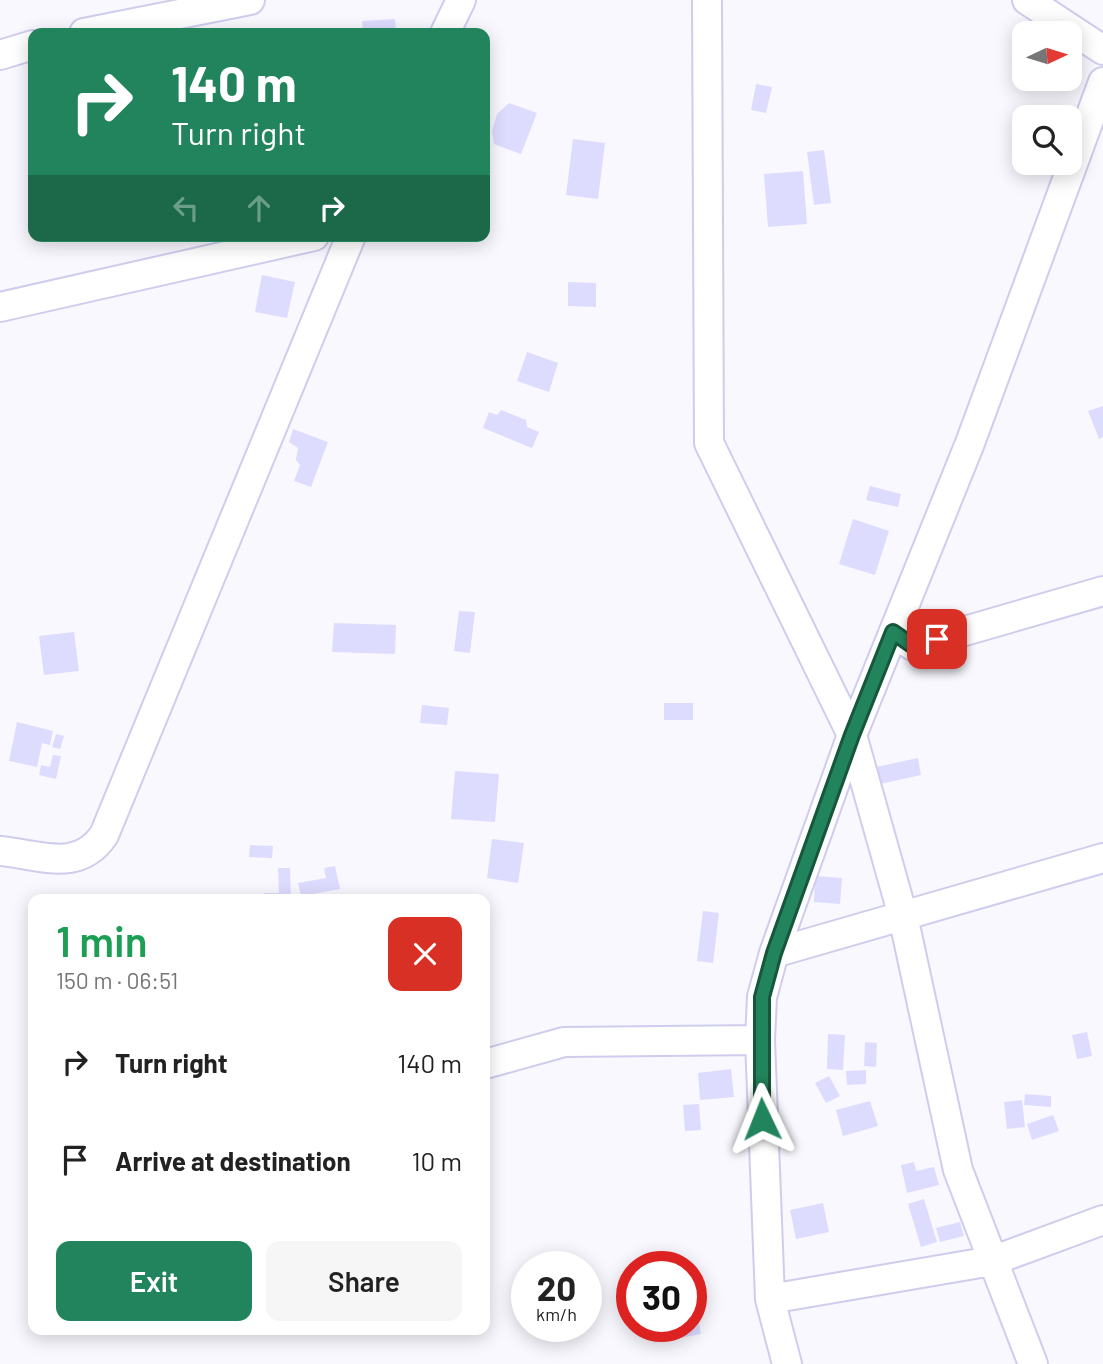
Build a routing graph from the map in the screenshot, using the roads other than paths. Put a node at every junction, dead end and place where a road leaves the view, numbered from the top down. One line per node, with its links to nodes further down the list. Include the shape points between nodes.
1 (250, 0): 5 (street)
2 (461, 0): 6 (street)
3 (707, 0): 16 (street, via 709,443)
4 (1027, 0): 8 (street)
5 (109, 28)
6 (447, 28)
7 (28, 47): 9 (street)
8 (1103, 50)
9 (0, 55)
10 (1103, 82): 15 (street, via 970,443)
11 (287, 242): 13 (street)
12 (349, 242): 17 (street, via 104,835 94,850 77,859)
13 (0, 307)
14 (1103, 590): 15 (street, via 913,646)
15 (893, 632): 16 (street)
16 (852, 735): 19 (street); 20 (street)
17 (0, 851)
18 (1103, 858): 19 (street)
19 (903, 916): 20 (street); 24 (street, via 958,1170)
20 (774, 953): 21 (street, via 762,997)
21 (760, 1040): 22 (street, via 564,1042); 25 (street)
22 (490, 1062)
23 (1103, 1220): 24 (street)
24 (992, 1261): 25 (street); 27 (street)
25 (770, 1299): 26 (street)
26 (787, 1364)
27 (1033, 1364)

